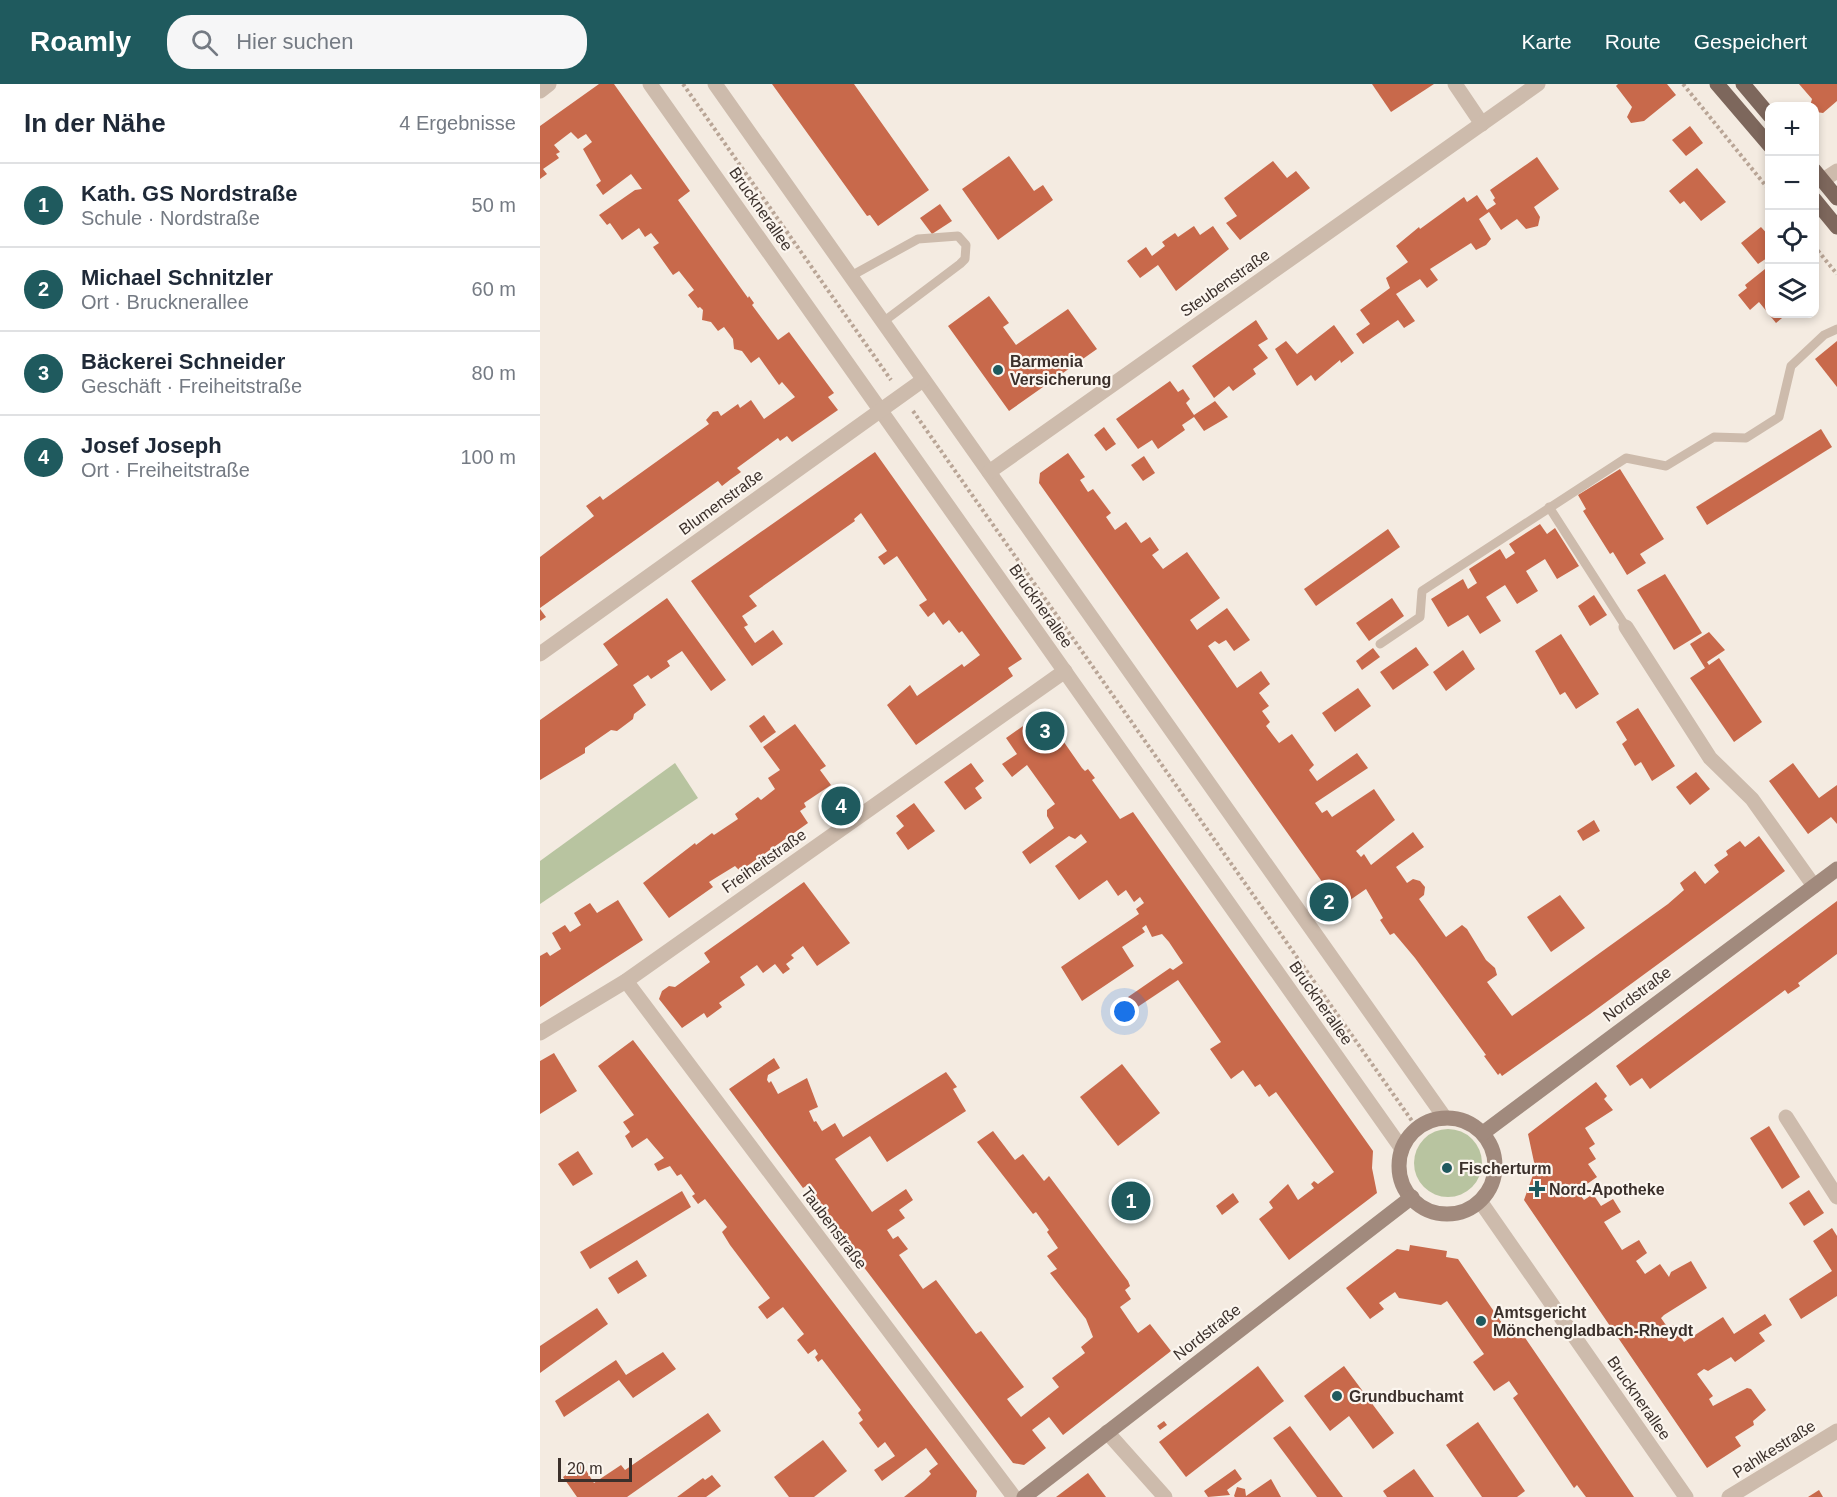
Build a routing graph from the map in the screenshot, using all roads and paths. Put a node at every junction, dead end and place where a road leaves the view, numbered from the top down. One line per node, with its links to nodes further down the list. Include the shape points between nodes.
1 (549, 84): 10 (street)
2 (650, 84): 27 (street, Brucknerallee)
3 (683, 84): 26 (path)
4 (715, 84): 22 (street, Brucknerallee)
5 (1455, 84): 12 (street)
6 (1538, 84): 12 (street, Steubenstraße)
7 (1683, 84): 16 (path)
8 (1717, 84): 13 (main road)
9 (1743, 84): 11 (main road)
10 (540, 91)
11 (1765, 110)
12 (1482, 124): 28 (street, Steubenstraße)
13 (1765, 140)
14 (1837, 171): 15 (street)
15 (1819, 175): 17 (main road)
16 (1765, 185)
17 (1837, 198)
18 (1819, 204): 19 (main road)
19 (1837, 227)
20 (1819, 251): 21 (path)
21 (1837, 274)
22 (851, 276): 23 (street, Brucknerallee); 23 (lane, via 918,239 958,236 966,245 965,259 960,264)
23 (883, 322): 25 (street, Brucknerallee)
24 (1837, 329): 29 (lane, via 1791,366 1779,417 1746,438 1714,437 1666,466 1626,458)
25 (924, 380): 26 (street, Blumenstraße); 28 (street, Brucknerallee)
26 (902, 395): 27 (street, Blumenstraße); 40 (path)
27 (881, 410): 32 (street, Blumenstraße); 33 (street, Brucknerallee)
28 (989, 472): 39 (street, Brucknerallee)
29 (1549, 507): 30 (lane); 31 (lane, via 1422,591 1420,617)
30 (1626, 627): 35 (street, via 1710,758 1752,799)
31 (1380, 644)
32 (540, 654)
33 (1065, 671): 36 (street, Freiheitstraße); 42 (street, Brucknerallee)
34 (1837, 869): 35 (street, Nordstraße)
35 (1814, 886): 41 (street, Nordstraße)
36 (626, 981): 37 (street, Freiheitstraße); 48 (street, Taubenstraße)
37 (540, 1033)
38 (1786, 1117): 44 (street)
39 (1445, 1118): 40 (street); 41 (street, via 1472,1124)
40 (1417, 1128): 42 (street)
41 (1483, 1133): 45 (street, via 1493,1153 1495,1175)
42 (1402, 1149): 43 (street, via 1400,1174)
43 (1412, 1197): 45 (street, via 1436,1213 1452,1214); 47 (street, Nordstraße)
44 (1837, 1197)
45 (1480, 1201): 51 (street, Brucknerallee)
46 (1837, 1431): 52 (street, Pahlkestraße)
47 (1107, 1432): 49 (street, Nordstraße); 50 (street)
48 (1014, 1497)
49 (1024, 1497)
50 (1165, 1497)
51 (1686, 1497)
52 (1729, 1497)

